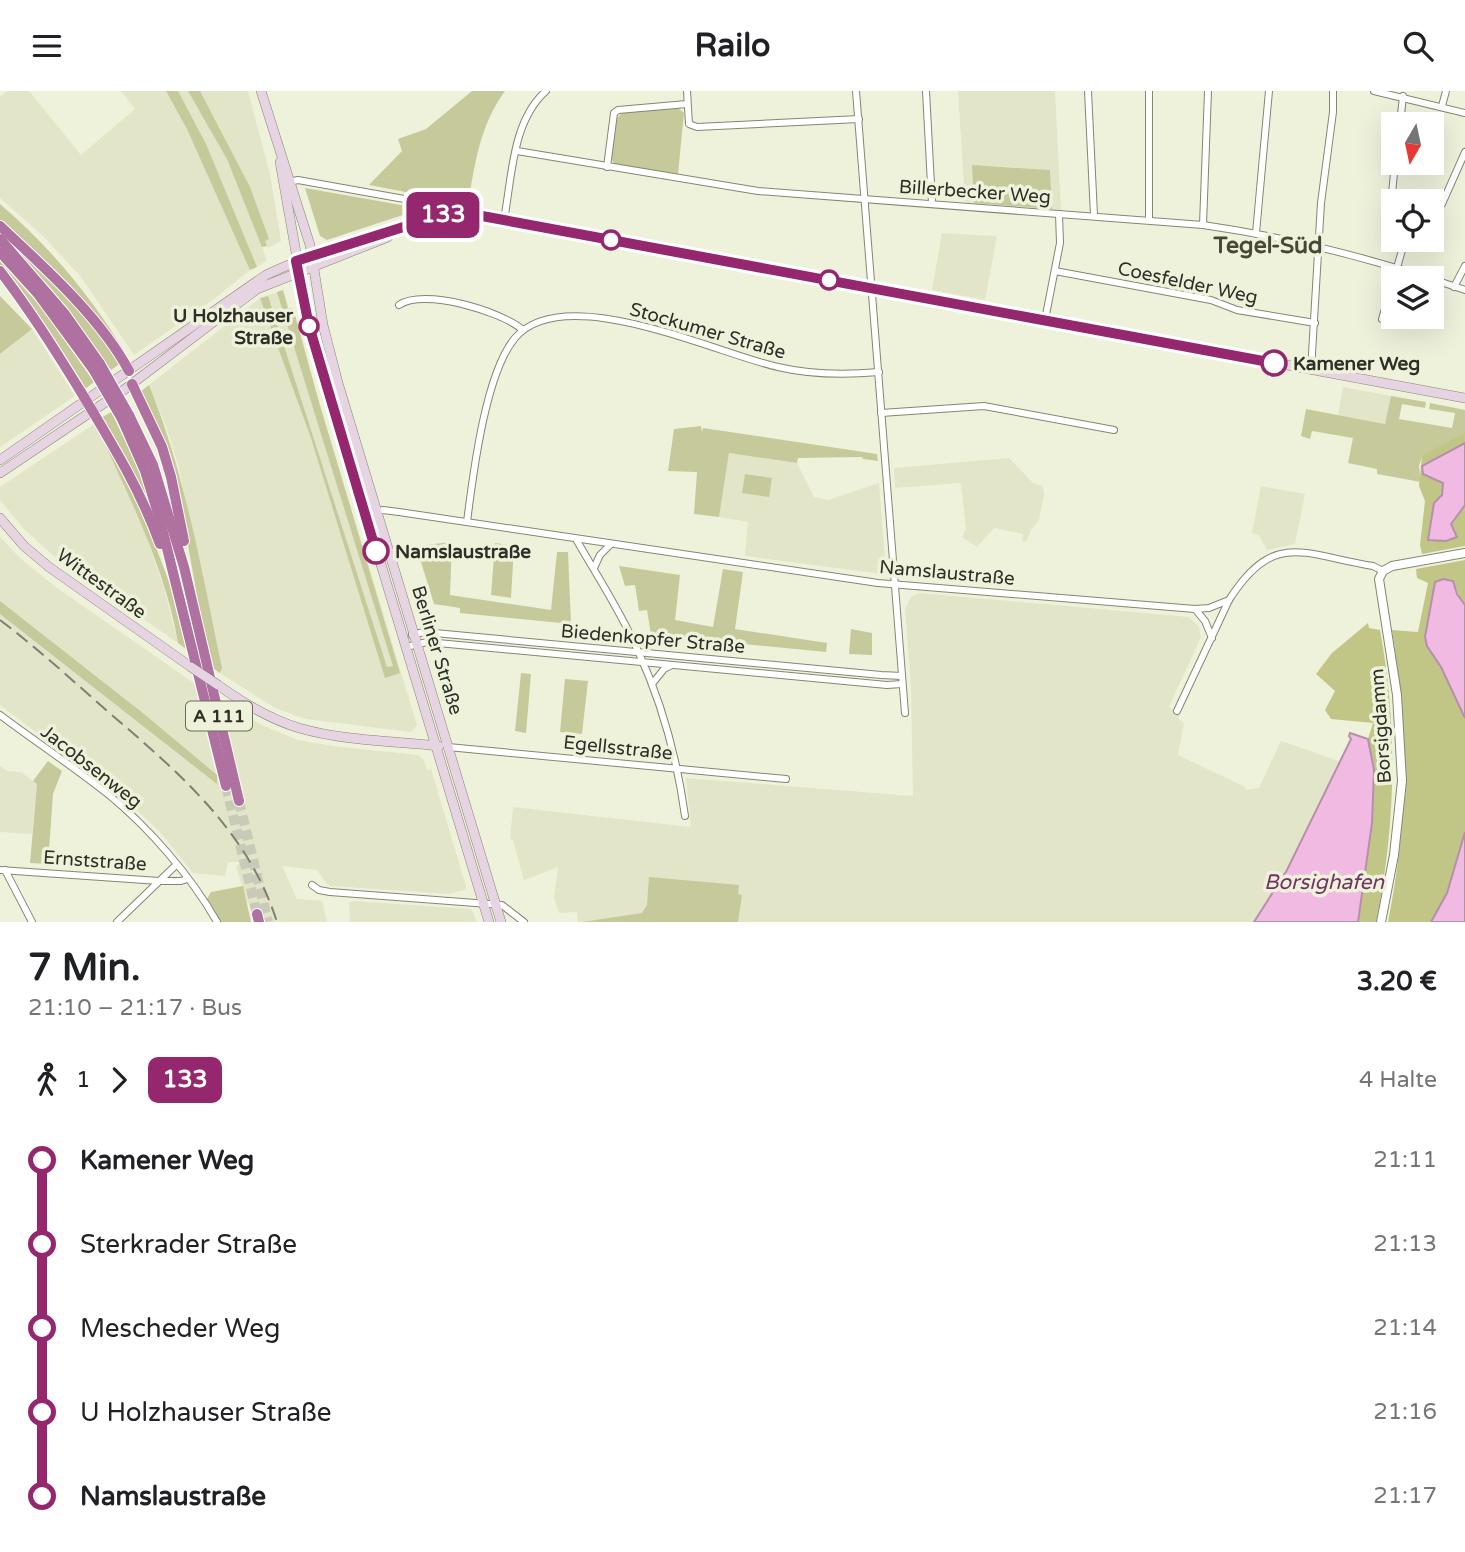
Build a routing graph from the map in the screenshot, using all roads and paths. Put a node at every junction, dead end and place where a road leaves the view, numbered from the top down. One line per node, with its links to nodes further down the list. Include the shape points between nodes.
1 (261, 91): 22 (main road)
2 (546, 91): 19 (street, via 521,125)
3 (687, 91): 14 (street)
4 (856, 91): 18 (street)
5 (926, 91): 25 (street)
6 (1088, 91): 27 (street)
7 (1149, 91): 30 (street)
8 (1208, 91): 31 (street)
9 (1269, 91): 33 (street)
10 (1333, 91): 35 (street)
11 (1374, 91): 13 (street)
12 (1446, 91): 15 (street)
13 (1398, 94): 15 (street); 16 (street)
14 (687, 104): 18 (street, via 689,124 697,127); 21 (street, via 614,113)
15 (1442, 106): 17 (street)
16 (1399, 112)
17 (1465, 113)
18 (859, 119): 23 (street)
19 (517, 151): 21 (street, Billerbecker Weg); 29 (street)
20 (1465, 152): 24 (street)
21 (607, 167): 23 (street, Billerbecker Weg, via 758,191)
22 (287, 183): 28 (street, via 298,180 421,202 429,205); 37 (main road, Berliner Straße); 38 (main road, Berliner Straße)
23 (865, 199): 25 (street, Billerbecker Weg); 47 (street)
24 (1444, 199)
25 (932, 203): 26 (street, Billerbecker Weg)
26 (1059, 213): 27 (street, Billerbecker Weg); 43 (street)
27 (1094, 215): 30 (street, Billerbecker Weg)
28 (434, 218): 29 (main road, via 461,214); 37 (main road); 39 (main road)
29 (504, 220): 47 (main road)
30 (1149, 220): 31 (street, Billerbecker Weg)
31 (1203, 225): 33 (street, Billerbecker Weg)
32 (0, 226): 54 (highway, via 58,281)
33 (1256, 233): 35 (street, Billerbecker Weg)
34 (0, 240): 53 (highway, A 111, via 64,313)
35 (1320, 247): 40 (street, Billerbecker Weg); 51 (street)
36 (0, 252): 53 (highway, A 111)
37 (312, 255): 38 (main road); 39 (main road, Berliner Straße)
38 (296, 261): 44 (main road, Berliner Straße); 54 (main road, via 250,285)
39 (314, 266): 44 (main road); 66 (main road, Berliner Straße, via 333,365)
40 (1390, 266)
41 (1465, 266): 46 (street)
42 (0, 271): 59 (highway, via 49,338)
43 (1055, 271): 50 (street); 51 (street, Coesfelder Weg)
44 (298, 272): 57 (main road, via 257,289); 67 (main road, Berliner Straße, via 309,326)
45 (1444, 284): 46 (street, Billerbecker Weg)
46 (1454, 287): 48 (street, Billerbecker Weg)
47 (872, 288): 50 (main road); 56 (street)
48 (1465, 291)
49 (399, 305): 52 (street, via 417,300 466,305 507,318)
50 (1045, 320): 55 (main road)
51 (1315, 323): 55 (street)
52 (523, 330): 56 (street, Stockumer Straße, via 555,318 625,322 780,368 839,375); 69 (street, via 506,351 492,391)
53 (96, 366): 62 (highway, A 111, bridge)
54 (129, 370): 57 (main road); 59 (main road)
55 (1311, 370): 58 (main road)
56 (879, 372): 61 (street)
57 (132, 384): 60 (main road); 73 (highway, via 171,477 187,558)
58 (1465, 398)
59 (86, 401): 60 (highway); 64 (main road)
60 (93, 411): 65 (main road); 75 (highway, via 123,460)
61 (881, 414): 63 (street, via 984,406); 77 (street)
62 (126, 417): 73 (highway, A 111, via 153,465); 75 (highway, A 111)
63 (1114, 430)
64 (0, 460)
65 (0, 473)
66 (378, 511): 67 (street, Namslaustraße); 69 (street, Namslaustraße); 82 (main road, Berliner Straße)
67 (365, 515): 80 (main road, Berliner Straße)
68 (0, 518): 94 (main road, Wittestraße, bridge, via 49,567 256,710 301,729)
69 (467, 522): 70 (street, Namslaustraße)
70 (576, 539): 71 (street, Namslaustraße); 74 (street)
71 (611, 544): 74 (street); 77 (street, Namslaustraße)
72 (1465, 553): 76 (street)
73 (184, 567): 99 (highway, A 111)
74 (594, 568): 84 (street)
75 (172, 569): 98 (highway, A 111)
76 (1383, 571): 78 (street, via 1287,551 1263,561); 114 (street, Borsigdamm, via 1379,585 1396,695 1402,781)
77 (895, 584): 79 (street, Namslaustraße); 88 (street)
78 (1230, 600): 79 (street, Namslaustraße); 81 (street)
79 (1195, 609): 81 (street)
80 (403, 637): 82 (street, Biedenkopfer Straße); 83 (main road, Berliner Straße)
81 (1212, 638): 91 (street)
82 (416, 639): 83 (street, Biedenkopfer Straße); 84 (street, Biedenkopfer Straße, via 424,632); 86 (street, Biedenkopfer Straße); 95 (main road, Berliner Straße)
83 (406, 647): 94 (main road, Berliner Straße)
84 (639, 652): 85 (street, Biedenkopfer Straße); 86 (street)
85 (673, 655): 87 (street); 88 (street, Biedenkopfer Straße)
86 (642, 662): 87 (street, Biedenkopfer Straße); 89 (street)
87 (672, 665): 89 (street); 90 (street, Biedenkopfer Straße)
88 (902, 676): 90 (street)
89 (652, 684): 96 (street)
90 (902, 684): 92 (street)
91 (1177, 711)
92 (905, 713)
93 (0, 715): 101 (street, Jacobsenweg, via 109,795)
94 (437, 745): 95 (main road); 106 (main road, Berliner Straße)
95 (448, 747): 96 (street, Egellsstraße); 107 (main road, Berliner Straße)
96 (678, 769): 97 (street, Egellsstraße); 100 (street)
97 (786, 779)
98 (226, 786)
99 (239, 801)
100 (685, 816)
101 (176, 865): 103 (street, Jacobsenweg); 104 (street)
102 (2, 870): 104 (street, Ernststraße); 108 (street)
103 (187, 879): 104 (street, Ernststraße); 110 (street, Jacobsenweg)
104 (159, 881): 109 (street)
105 (312, 885): 106 (street, via 330,892)
106 (484, 904): 107 (street); 111 (main road, Berliner Straße)
107 (496, 905): 112 (main road, Berliner Straße); 113 (street)
108 (32, 922)
109 (117, 922)
110 (217, 922)
111 (489, 922)
112 (501, 922)
113 (524, 922)
114 (1381, 922)

